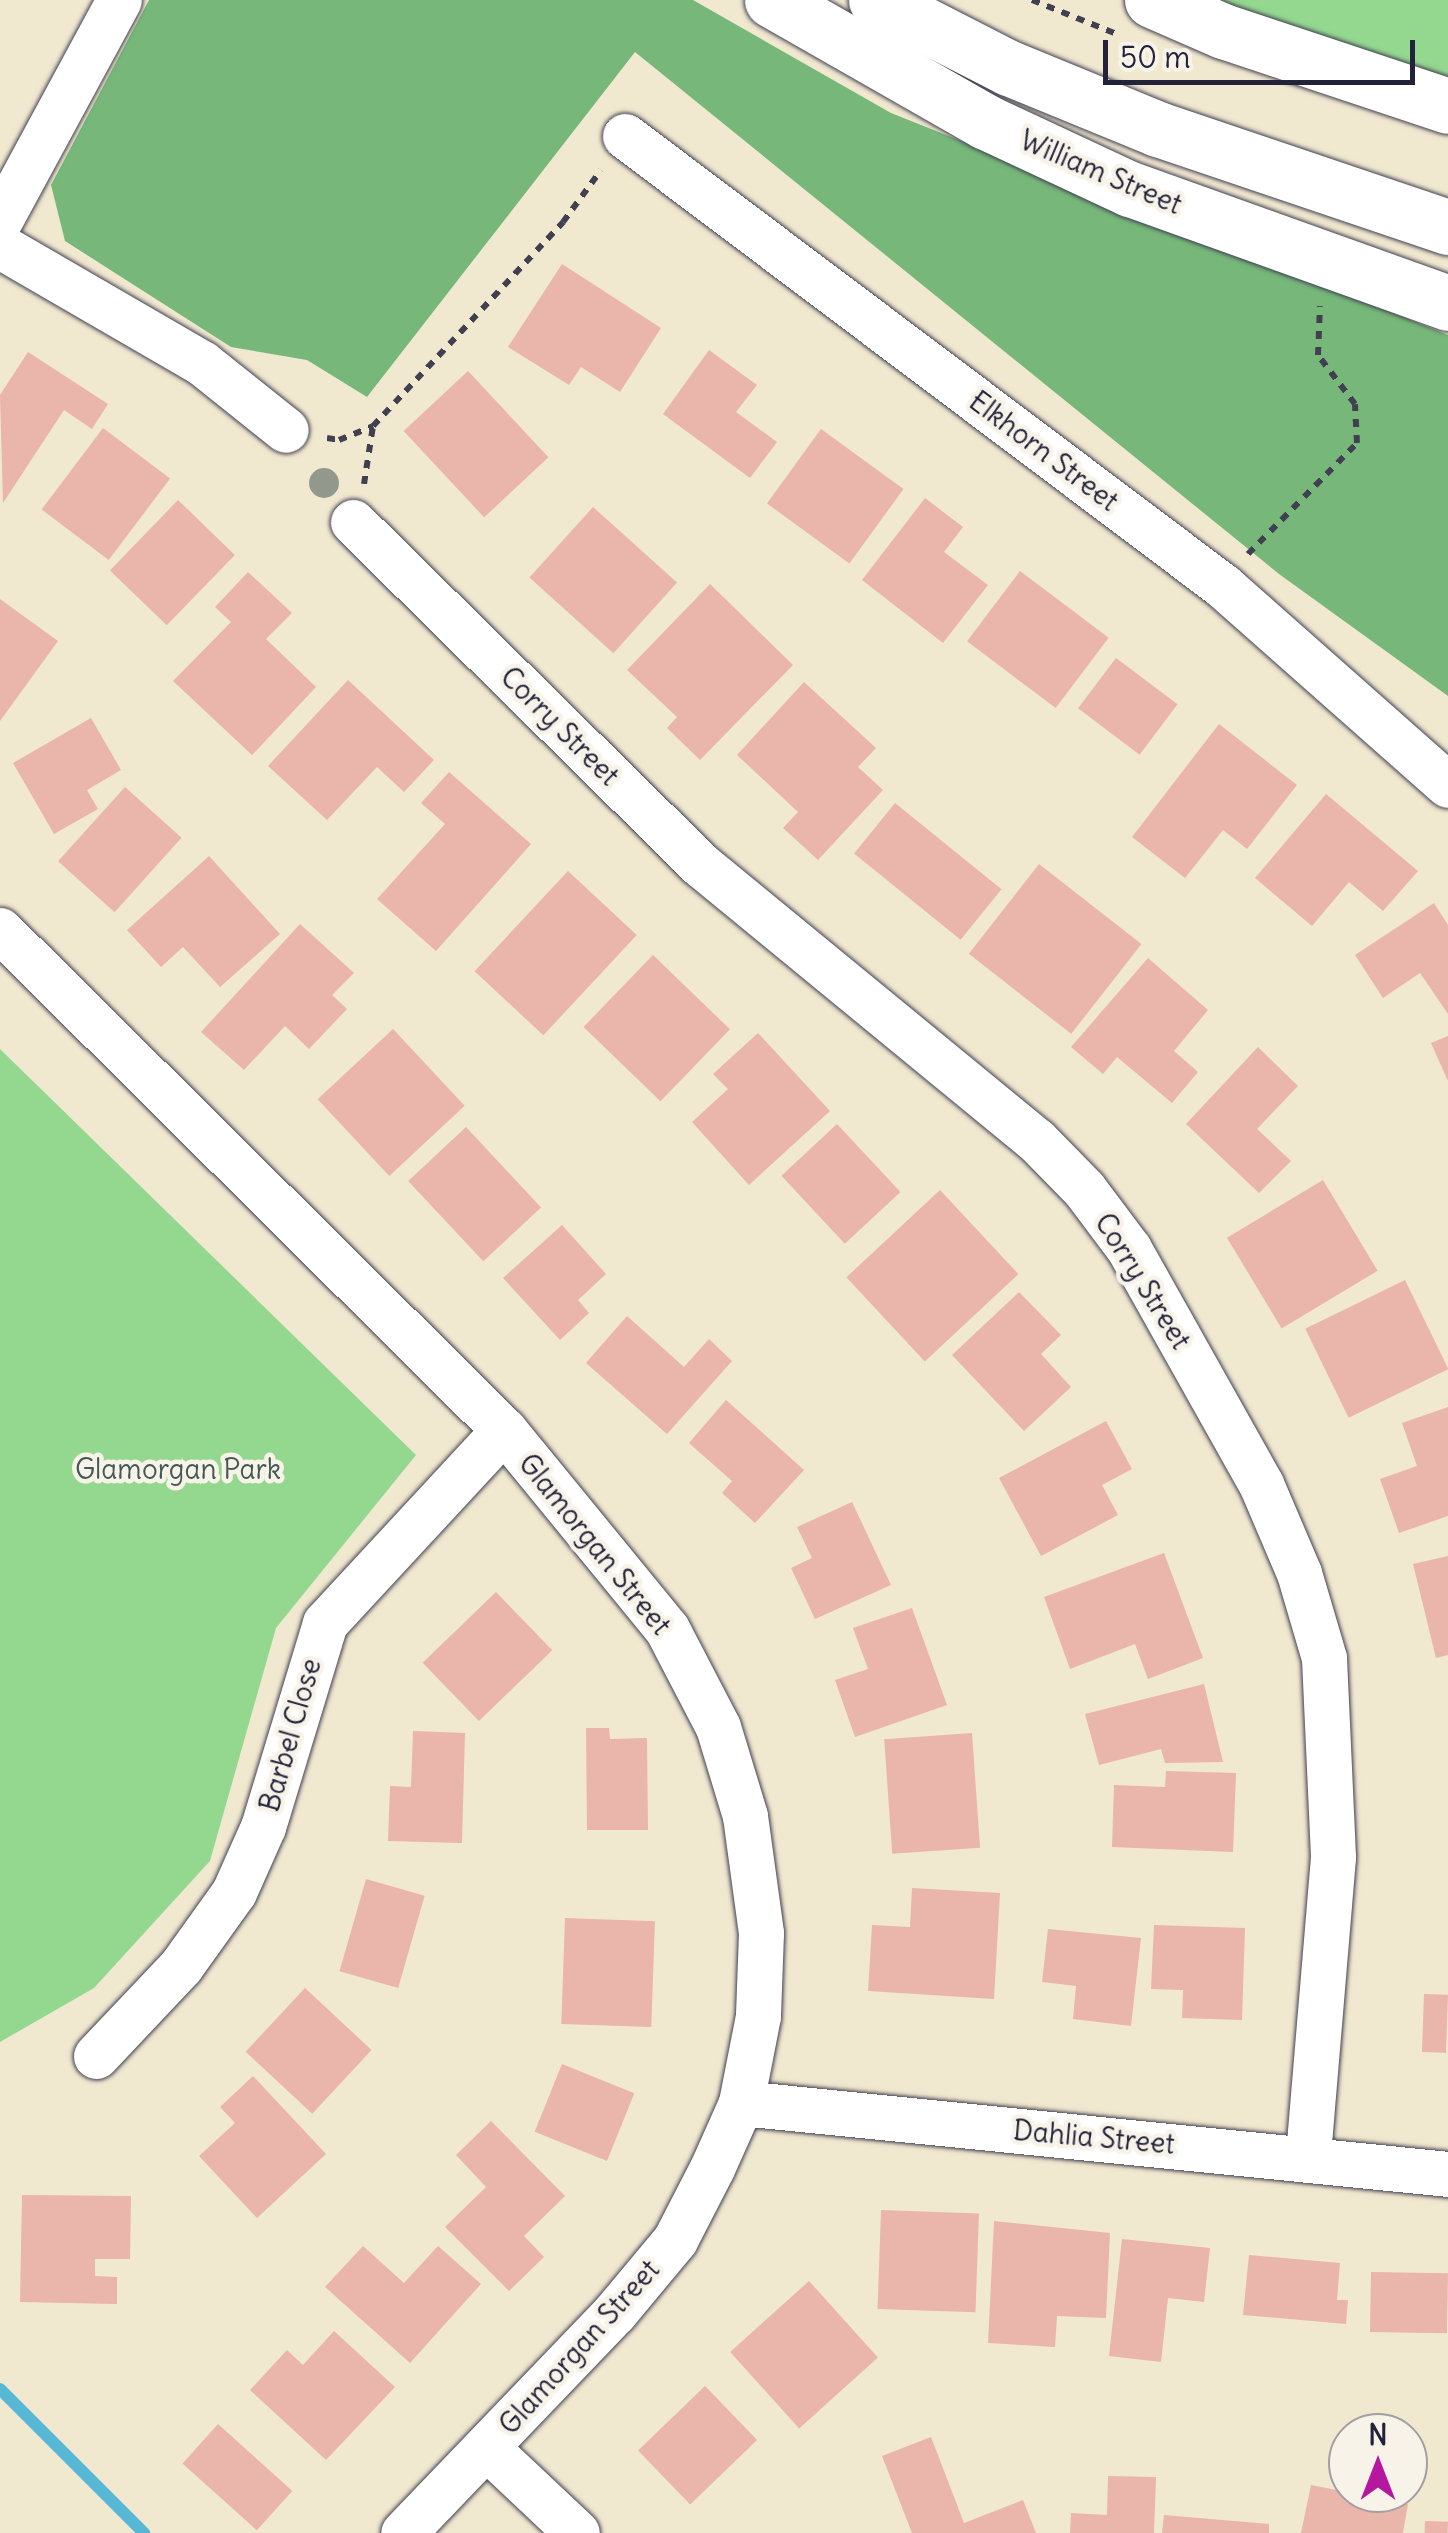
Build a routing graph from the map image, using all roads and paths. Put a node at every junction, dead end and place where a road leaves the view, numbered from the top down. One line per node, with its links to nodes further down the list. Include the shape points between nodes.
1 (119, 0): 7 (street)
2 (772, 0): 11 (main road, William Street, via 986,122 1130,188)
3 (876, 0): 8 (main road, via 1009,68 1158,129)
4 (1152, 0): 5 (main road, via 1223,31)
5 (1448, 106)
6 (625, 136): 12 (path, via 563,222); 15 (street, Elkhorn Street)
7 (0, 220)
8 (1448, 227)
9 (0, 246): 13 (street, via 202,362)
10 (1322, 297): 15 (path, via 1314,326 1318,355 1355,404 1357,443)
11 (1448, 302)
12 (372, 426): 13 (path, via 339,440); 14 (path, via 373,453)
13 (286, 430)
14 (353, 522): 21 (street, Corry Street, via 702,866 1036,1140 1129,1249 1261,1484 1300,1573 1324,1658 1332,1856)
15 (1223, 586): 16 (street, Elkhorn Street)
16 (1448, 785)
17 (0, 930): 18 (street, Glamorgan Street)
18 (504, 1430): 19 (street, Barbel Close, via 325,1623 263,1828 234,1892 181,1966); 20 (street, Glamorgan Street, via 667,1629 718,1727 745,1816 761,1933 758,2016)
19 (96, 2056)
20 (740, 2104): 21 (street, Dahlia Street); 23 (street, Glamorgan Street, via 675,2240)
21 (1308, 2157): 22 (street, Dahlia Street)
22 (1448, 2174)
23 (488, 2449): 24 (street, Glamorgan Street); 25 (street)
24 (403, 2533)
25 (576, 2533)

